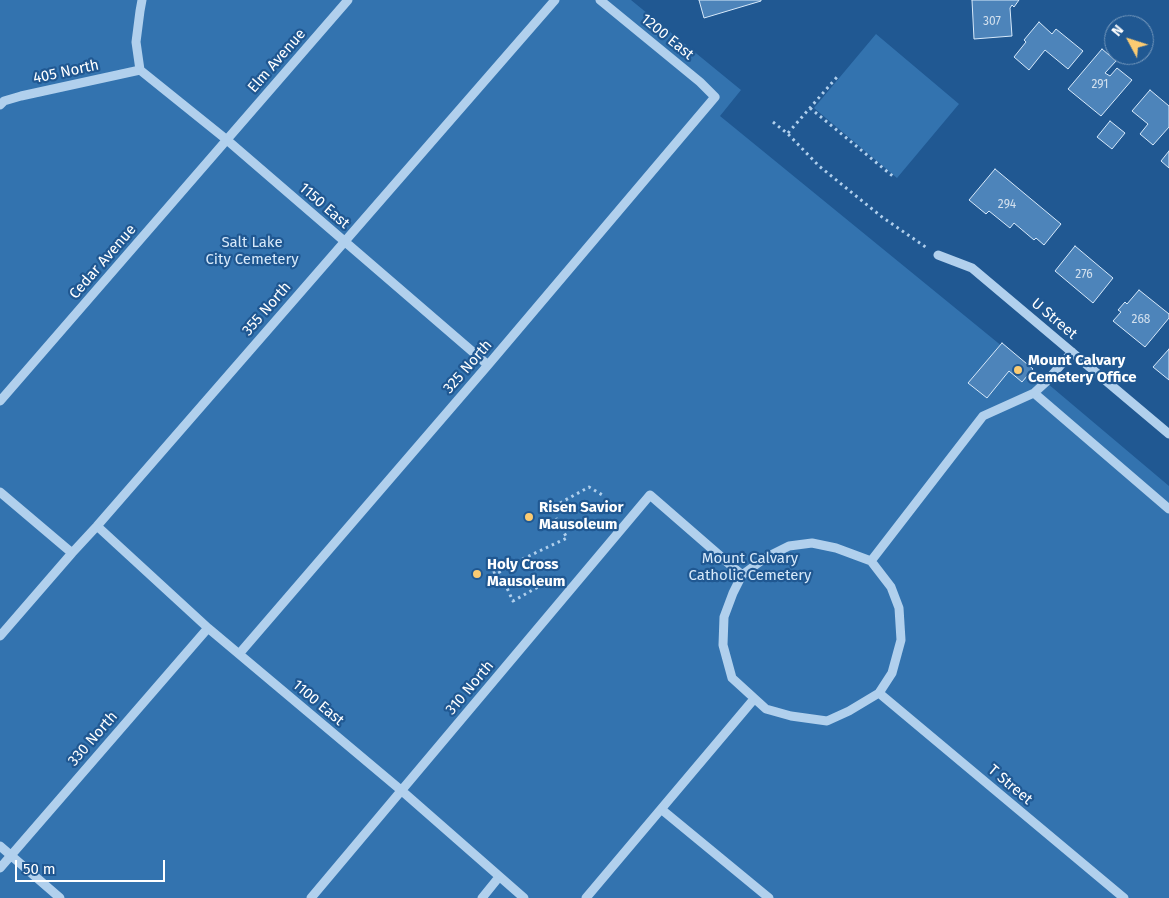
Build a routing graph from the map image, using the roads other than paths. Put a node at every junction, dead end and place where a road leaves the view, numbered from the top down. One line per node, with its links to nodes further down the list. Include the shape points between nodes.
1 (142, 0): 5 (street, via 136,42)
2 (348, 0): 8 (street, Elm Avenue)
3 (555, 0): 9 (street, 355 North)
4 (600, 0): 6 (street, 1200 East)
5 (140, 70): 7 (street, 405 North); 8 (street, 1150 East)
6 (715, 97): 12 (street, 325 North)
7 (1, 100)
8 (227, 140): 9 (street, 1150 East); 14 (street, Cedar Avenue)
9 (345, 242): 12 (street, 1150 East); 18 (street, 355 North)
10 (938, 255): 11 (street, U Street, via 972,268)
11 (1072, 352): 13 (street); 15 (street, U Street)
12 (488, 365): 24 (street, 325 North)
13 (1034, 393): 17 (street); 20 (street, via 983,416)
14 (0, 401)
15 (1169, 434)
16 (0, 492): 19 (street)
17 (1169, 509)
18 (97, 526): 19 (street, 355 North); 22 (street, 1100 East)
19 (72, 553): 23 (street, 355 North)
20 (871, 561): 21 (street, via 812,543 789,546); 25 (street, via 891,586 899,608 901,640 892,673)
21 (742, 575): 26 (street, via 724,617 723,645 732,678); 27 (street, 310 North, via 650,495)
22 (208, 628): 24 (street, 1100 East); 30 (street, 330 North)
23 (0, 636)
24 (239, 654): 27 (street, 1100 East)
25 (879, 693): 26 (street, via 827,720 766,709); 39 (street, T Street)
26 (754, 699): 28 (street)
27 (402, 791): 32 (street, 1100 East); 34 (street, 310 North)
28 (661, 809): 37 (street); 38 (street)
29 (0, 846): 30 (street)
30 (11, 855): 31 (street, 330 North); 33 (street)
31 (0, 868)
32 (500, 877): 35 (street); 36 (street, 1100 East)
33 (60, 898)
34 (311, 898)
35 (482, 898)
36 (524, 898)
37 (586, 898)
38 (769, 898)
39 (1124, 898)

